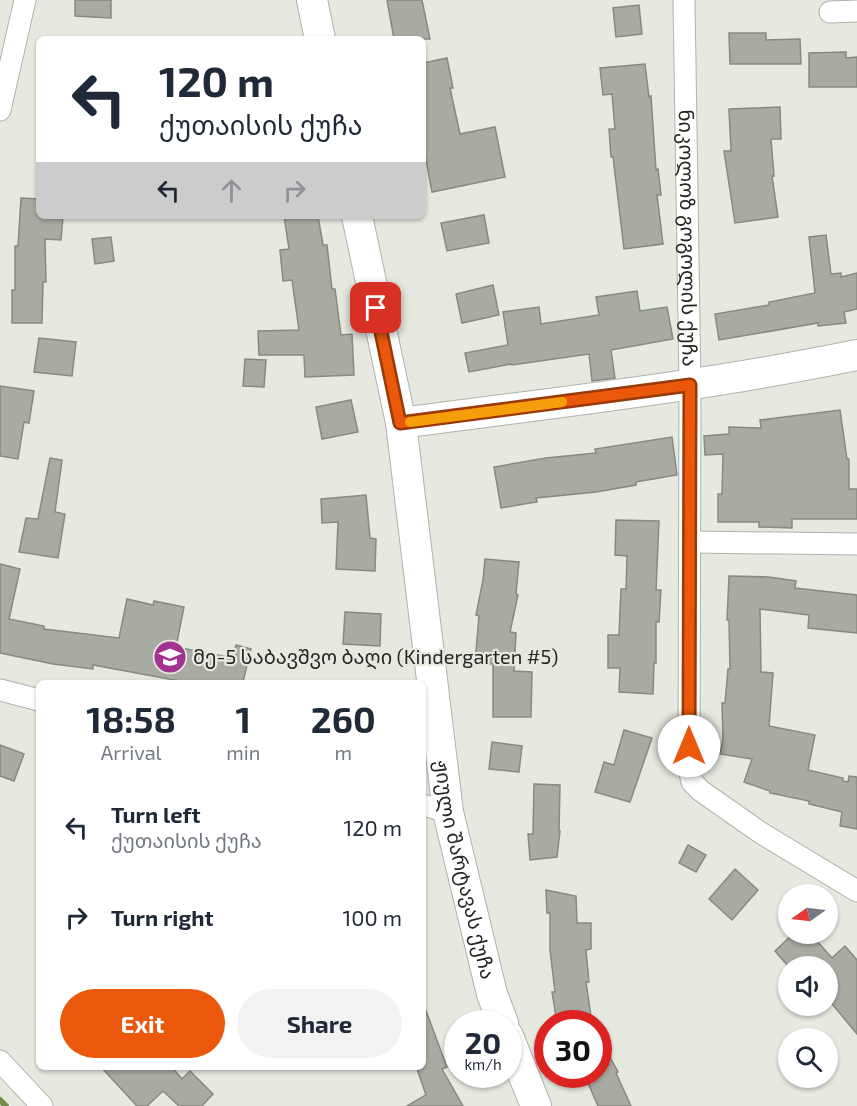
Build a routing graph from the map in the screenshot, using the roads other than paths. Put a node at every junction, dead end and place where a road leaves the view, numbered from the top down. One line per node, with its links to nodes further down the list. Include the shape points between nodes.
1 (25, 0): 7 (street)
2 (312, 0): 6 (street)
3 (684, 0): 10 (street, ნიკოლოზ გოგოლის ქუჩა)
4 (857, 11): 5 (street)
5 (830, 12)
6 (319, 36)
7 (0, 110)
8 (358, 219): 11 (street, ჟიული შარტავას ქუჩა)
9 (857, 355): 10 (street)
10 (690, 385): 11 (street); 12 (street, ნიკოლოზ გოგოლის ქუჩა)
11 (400, 423): 14 (street, ჟიული შარტავას ქუჩა)
12 (690, 542): 13 (street); 19 (street, ნიკოლოზ გოგოლის ქუჩა, via 692,782 761,833)
13 (857, 544)
14 (423, 680)
15 (0, 690): 16 (street)
16 (36, 699)
17 (426, 709): 18 (street, ჟიული შარტავას ქუჩა)
18 (435, 808): 20 (street, ჟიული შარტავას ქუჩა)
19 (857, 891)
20 (498, 1010)
21 (0, 1061): 23 (street)
22 (522, 1071): 24 (street)
23 (42, 1106)
24 (536, 1106)

